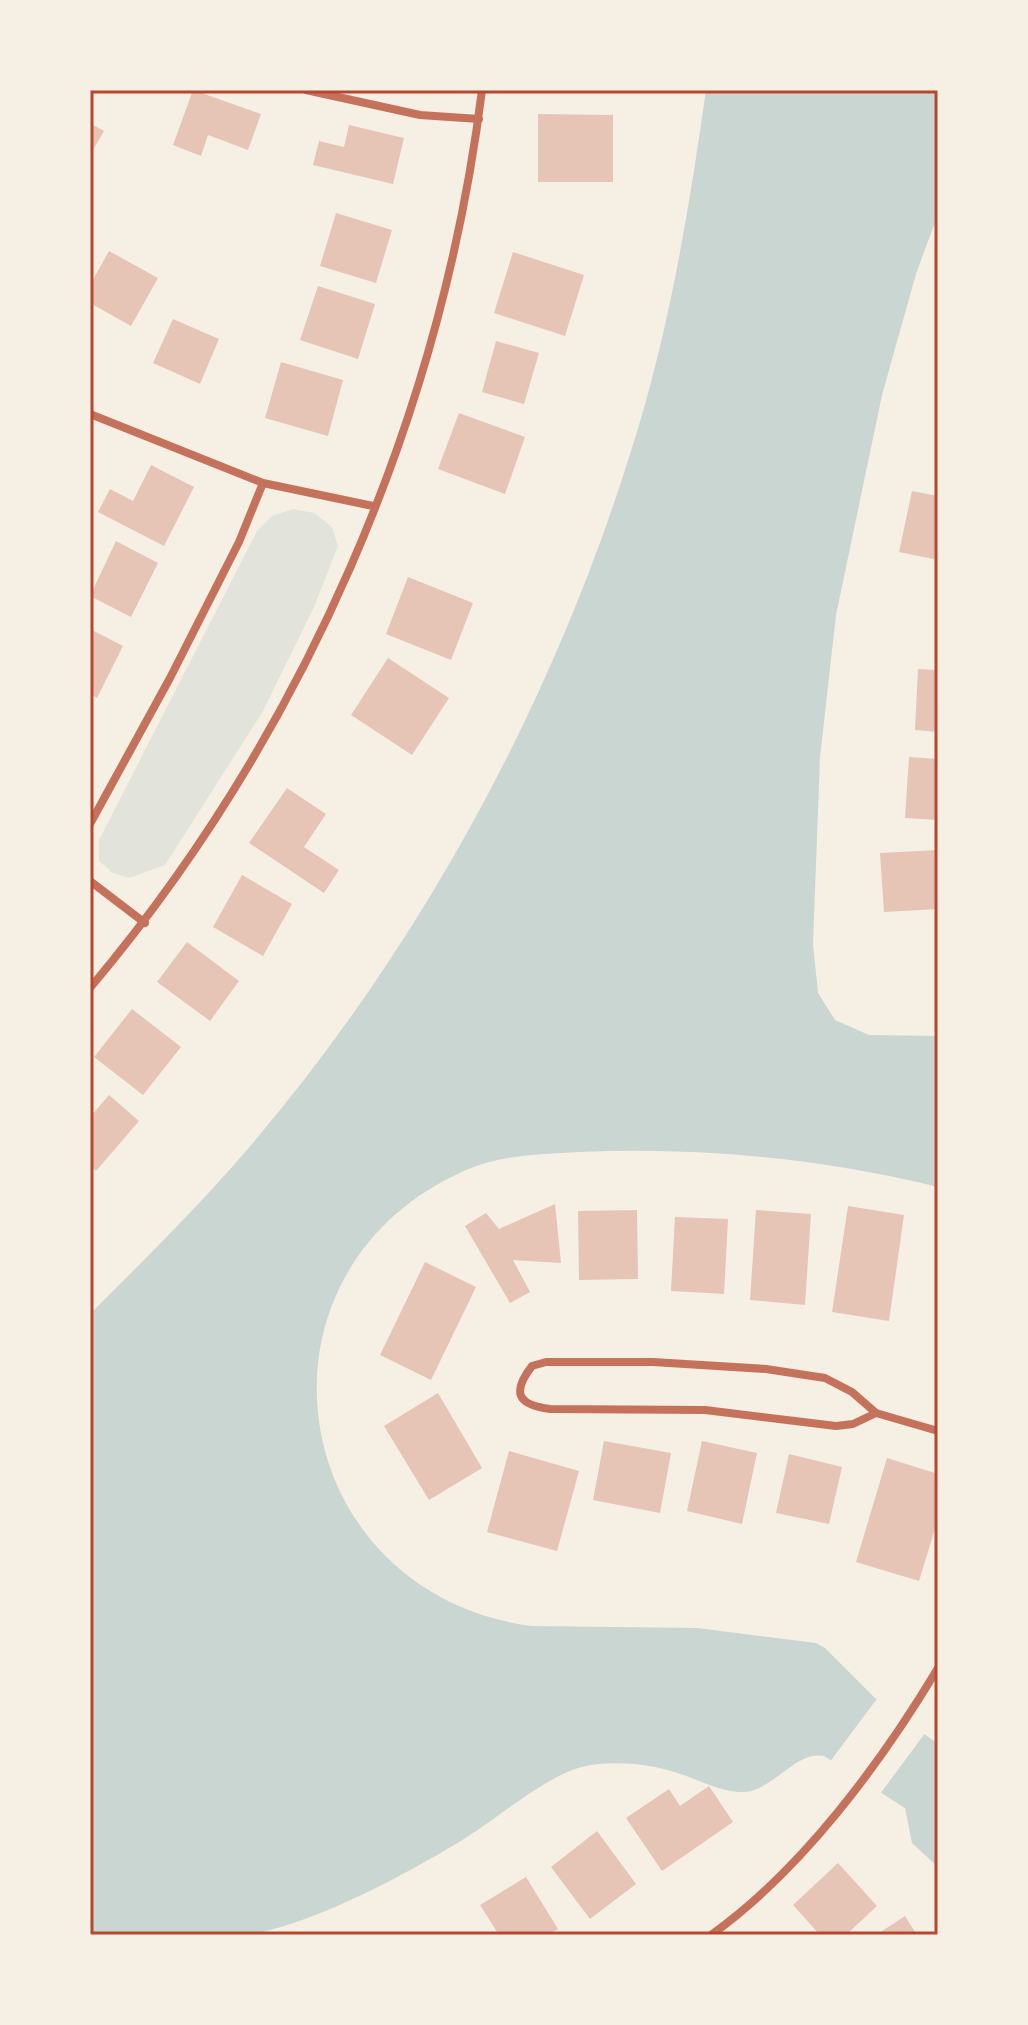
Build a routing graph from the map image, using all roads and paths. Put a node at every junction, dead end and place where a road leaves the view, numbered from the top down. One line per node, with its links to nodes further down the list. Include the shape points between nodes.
1 (306, 90): 3 (street, via 420,115)
2 (482, 90): 3 (street)
3 (479, 119): 6 (street, via 455,253 428,355)
4 (90, 414): 5 (street)
5 (263, 483): 6 (street); 7 (street, via 239,542)
6 (373, 506): 9 (street, via 320,638 290,695 245,774)
7 (90, 824)
8 (90, 881): 9 (street)
9 (145, 923): 10 (street)
10 (90, 988)
11 (876, 1413): 11 (street, via 825,1378 766,1369 546,1362 532,1366 519,1388 530,1406 550,1409 705,1410 836,1426); 12 (street)
12 (938, 1431)
13 (938, 1668): 14 (street, via 845,1800 792,1862)
14 (718, 1933)

